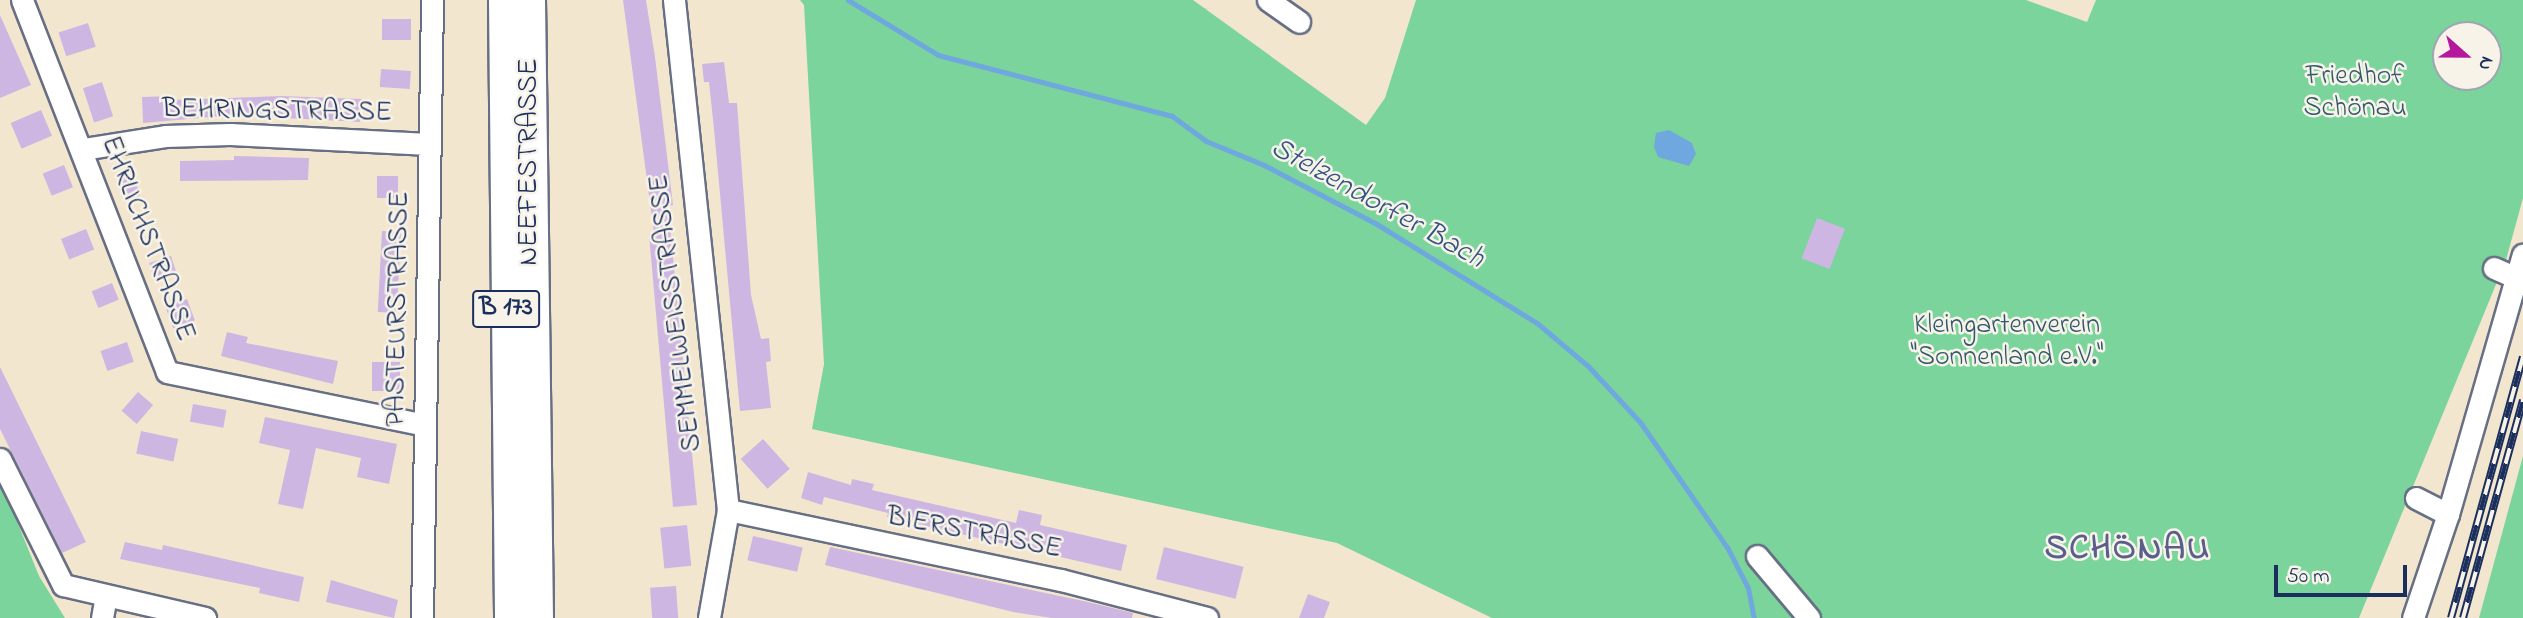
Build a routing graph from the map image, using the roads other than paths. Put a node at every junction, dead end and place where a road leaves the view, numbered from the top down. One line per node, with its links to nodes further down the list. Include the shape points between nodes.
1 (22, 0): 9 (street, EHRLICHSTRASSE)
2 (432, 0): 8 (street, PASTEURSTRASSE)
3 (505, 0): 23 (highway, NEEFESTRASSE / B 173)
4 (529, 0): 24 (highway, NEEFESTRASSE / B 173)
5 (674, 0): 16 (street, SEMMELWEISSTRASSE)
6 (1268, 0): 7 (street)
7 (1298, 22)
8 (429, 144): 9 (street, BEHRINGSTRASSE, via 230,134 165,136); 13 (street, PASTEURSTRASSE)
9 (83, 149): 13 (street, EHRLICHSTRASSE, via 167,372)
10 (2523, 255): 12 (street)
11 (2494, 268): 12 (street)
12 (2516, 278): 17 (street, via 2472,391)
13 (425, 425): 22 (street, PASTEURSTRASSE)
14 (0, 459): 19 (street, via 63,585)
15 (2416, 498): 17 (street)
16 (728, 510): 25 (street, SEMMELWEISSTRASSE); 26 (street, BIERSTRASSE, via 1061,580)
17 (2448, 514): 28 (street)
18 (1757, 556): 27 (street)
19 (106, 596): 20 (street); 21 (street)
20 (102, 618)
21 (205, 618)
22 (422, 618)
23 (511, 618)
24 (537, 618)
25 (709, 618)
26 (1208, 618)
27 (1809, 618)
28 (2413, 618)

